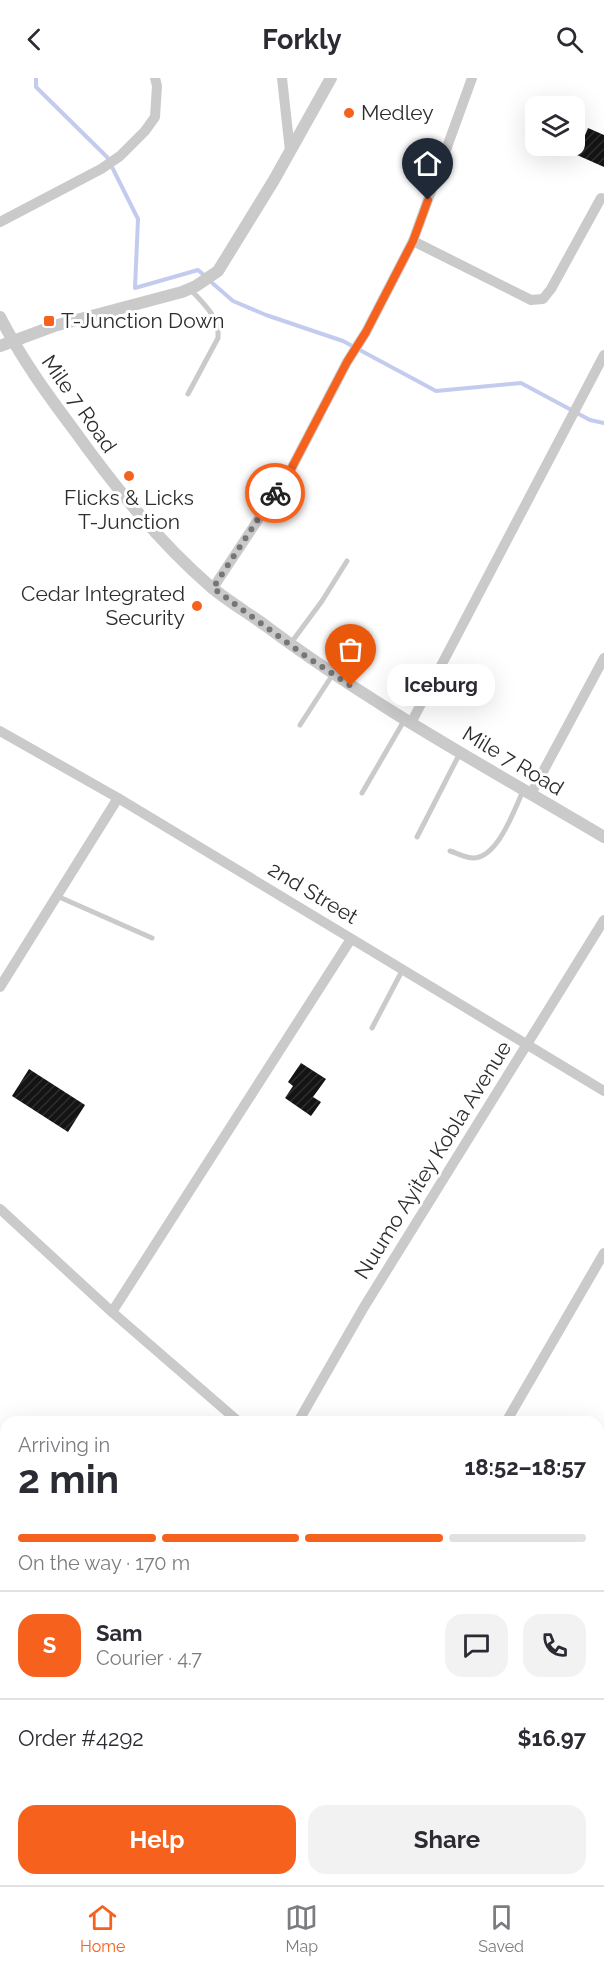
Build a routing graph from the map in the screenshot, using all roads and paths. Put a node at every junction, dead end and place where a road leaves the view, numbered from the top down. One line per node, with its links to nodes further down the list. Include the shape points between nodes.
1 (155, 78): 7 (street, via 155,117 120,156)
2 (282, 78): 5 (street)
3 (331, 78): 5 (street)
4 (472, 78): 8 (street)
5 (290, 151): 9 (street, via 218,271)
6 (601, 198): 8 (street, via 543,299 531,300)
7 (0, 222)
8 (413, 241): 16 (street, via 289,473)
9 (193, 287): 11 (street, via 54,326); 14 (lane, via 219,328 218,338)
10 (0, 317): 11 (street, Mile 7 Road)
11 (13, 343): 12 (street); 16 (street, Mile 7 Road, via 100,468 147,523)
12 (0, 346)
13 (604, 355): 20 (street)
14 (188, 394)
15 (347, 561): 17 (lane)
16 (213, 588): 17 (street, Mile 7 Road)
17 (290, 644): 19 (street, Mile 7 Road)
18 (604, 658): 24 (street)
19 (333, 674): 20 (street, Mile 7 Road); 21 (lane)
20 (408, 721): 23 (street, Mile 7 Road); 25 (lane)
21 (300, 725)
22 (0, 731): 26 (street, 2nd Street)
23 (460, 752): 24 (street, Mile 7 Road); 27 (lane)
24 (528, 792): 28 (street, Mile 7 Road); 29 (lane, via 488,854 471,858)
25 (362, 793)
26 (118, 798): 30 (street); 33 (street, 2nd Street)
27 (417, 837)
28 (604, 837)
29 (450, 851)
30 (57, 896): 32 (lane); 35 (street)
31 (604, 920): 37 (street, Nuumo Ayitey Kobla Avenue)
32 (152, 938)
33 (351, 939): 34 (street, 2nd Street); 41 (street)
34 (403, 969): 36 (lane); 37 (street, 2nd Street)
35 (0, 987)
36 (372, 1028)
37 (527, 1045): 38 (street, 2nd Street); 43 (street, Nuumo Ayitey Kobla Avenue, via 364,1307)
38 (604, 1091)
39 (0, 1209): 41 (street)
40 (604, 1253): 44 (street)
41 (112, 1312): 42 (street)
42 (232, 1416)
43 (301, 1416)
44 (509, 1416)

